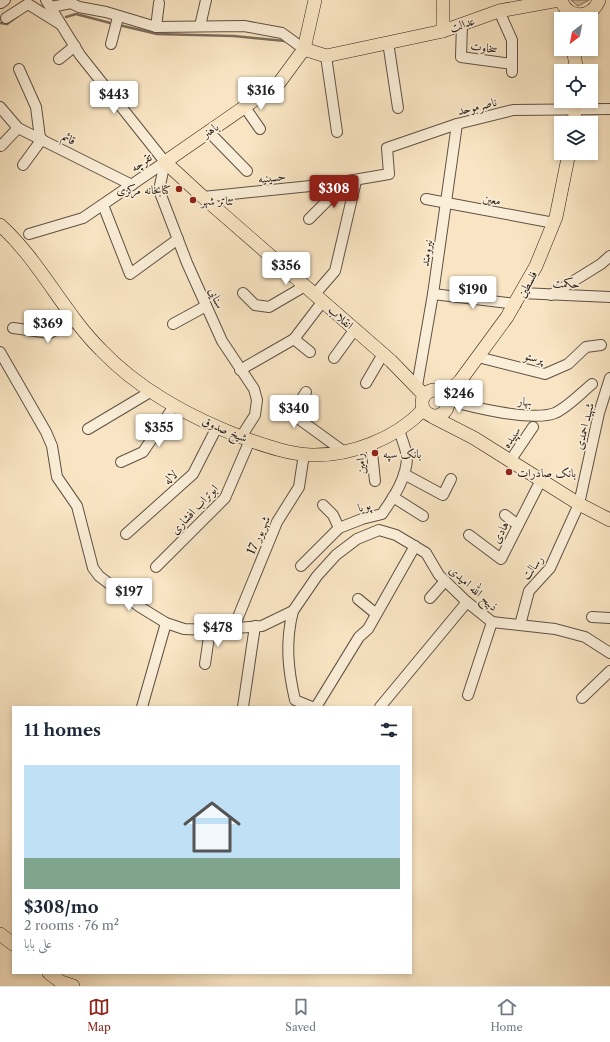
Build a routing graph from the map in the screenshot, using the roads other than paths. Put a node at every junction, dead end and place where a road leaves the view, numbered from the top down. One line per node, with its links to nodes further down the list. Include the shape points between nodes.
1 (206, 0): 15 (street)
2 (315, 0): 21 (main road, باهنر)
3 (442, 0): 17 (main road)
4 (599, 0): 10 (main road)
5 (49, 3): 7 (street); 14 (street)
6 (159, 3): 16 (street)
7 (79, 4): 11 (street)
8 (563, 7): 9 (main road, عدالت)
9 (499, 11): 13 (main road, عدالت); 13 (street, سخاوت, via 512,40 512,68 461,57)
10 (590, 12)
11 (118, 17): 16 (street); 19 (street)
12 (6, 18): 14 (street, via 28,4)
13 (462, 24): 17 (main road, عدالت)
14 (62, 25): 20 (street)
15 (200, 26): 16 (street); 21 (street, via 244,26 282,33)
16 (156, 27)
17 (443, 31): 18 (main road, عدالت)
18 (388, 42): 22 (main road, عدالت); 28 (street)
19 (111, 44)
20 (74, 46): 23 (street); 40 (street)
21 (304, 49): 22 (main road); 25 (main road, باهنر, via 279,83)
22 (326, 56): 35 (street)
23 (59, 58)
24 (19, 69): 36 (street, via 36,107)
25 (244, 106): 33 (street); 34 (main road, باهنر)
26 (0, 107): 32 (street, قائم)
27 (554, 107): 31 (street, ناصرموحد, via 513,110)
28 (398, 108)
29 (596, 108): 30 (street, ناصرموحد)
30 (610, 110)
31 (457, 124): 38 (street, ناصرموحد); 49 (street, نیرومند)
32 (18, 128): 36 (street, قائم); 37 (street)
33 (260, 129)
34 (208, 131): 40 (main road, باهنر); 42 (street)
35 (337, 132)
36 (41, 139): 41 (street); 44 (street, قائم)
37 (1, 146)
38 (387, 148): 43 (street, حسینیه, via 389,174)
39 (568, 160): 51 (main road, فلسطین)
40 (165, 162): 44 (street, تقرچه); 46 (main road, انقلاب); 54 (street, سنایی, via 159,190)
41 (23, 165)
42 (247, 170)
43 (356, 181): 45 (street, حسینیه); 57 (street, via 335,271)
44 (132, 184): 48 (street)
45 (330, 184): 46 (street, حسینیه); 50 (street, via 327,201)
46 (203, 197): 57 (main road, انقلاب)
47 (426, 199): 49 (street, معین)
48 (103, 204): 53 (street, via 83,218); 54 (street, via 130,274)
49 (446, 204): 51 (street, معین); 58 (street, نیرومند)
50 (310, 219)
51 (554, 224): 61 (main road, فلسطین)
52 (0, 225): 63 (main road, شیخ صدوق, via 30,259)
53 (29, 234)
54 (178, 239): 62 (street, سنایی)
55 (610, 256): 59 (street)
56 (243, 293): 57 (street, via 255,306 269,307)
57 (314, 294): 66 (main road, انقلاب); 67 (street)
58 (433, 294): 61 (street, حکمت); 78 (street, نیرومند)
59 (551, 295): 60 (street, حکمت); 61 (street, حکمت)
60 (610, 297)
61 (519, 298): 72 (main road, فلسطین)
62 (206, 306): 64 (street); 74 (street, سنایی, via 222,341)
63 (76, 320): 65 (street, via 50,333); 79 (main road, شیخ صدوق, via 110,359)
64 (173, 324)
65 (13, 328)
66 (355, 329): 71 (main road, انقلاب); 73 (street)
67 (294, 339): 70 (street); 74 (street)
68 (601, 345): 72 (street, پرستو, via 586,347 568,364 546,374)
69 (0, 352): 121 (street, via 46,432 52,446 56,477 77,506 93,568 99,576)
70 (310, 352)
71 (383, 354): 76 (street); 78 (main road, انقلاب)
72 (478, 357): 81 (main road, فلسطین)
73 (334, 358)
74 (240, 370): 88 (street, سنایی, via 254,389 257,400 255,415)
75 (610, 382): 100 (street, شهید احمدی, via 599,412)
76 (366, 383)
77 (592, 384): 81 (street, بهار, via 567,405 541,416)
78 (421, 390): 81 (main road, via 435,390); 83 (main road, via 421,402)
79 (150, 392): 82 (main road, شیخ صدوق); 86 (street)
80 (306, 392): 91 (street, via 292,414)
81 (447, 401): 83 (main road, فلسطین, via 441,415); 89 (main road)
82 (174, 406): 84 (main road, شیخ صدوق); 94 (street, via 143,452)
83 (428, 413): 87 (main road, شیخ صدوق); 89 (main road)
84 (217, 427): 88 (main road, شیخ صدوق); 107 (street, لاله, via 193,474)
85 (533, 427): 93 (street, سپیده)
86 (88, 429)
87 (399, 429): 90 (main road, شیخ صدوق); 95 (street, پویا, via 407,456)
88 (245, 438): 92 (main road, شیخ صدوق); 111 (street, ابوتراب افشاری, via 225,498)
89 (474, 438): 93 (main road)
90 (371, 444): 91 (main road, شیخ صدوق); 98 (street, رامین)
91 (343, 452): 92 (main road, شیخ صدوق)
92 (304, 454): 124 (street, 17 شهریور, via 299,487 277,522)
93 (510, 461): 97 (main road)
94 (121, 462)
95 (404, 474): 96 (street, via 443,495); 99 (street, پویا)
96 (451, 479)
97 (541, 480): 100 (main road); 105 (street, هادی)
98 (375, 481)
99 (393, 498): 103 (street); 106 (street, پویا, via 382,514)
100 (579, 504): 104 (main road); 122 (street, رسالت, via 550,568 529,591)
101 (323, 505): 106 (street, via 333,515)
102 (505, 515): 105 (street)
103 (423, 516)
104 (610, 520)
105 (518, 525): 108 (street, هادی, via 501,559)
106 (339, 528): 110 (street, پویا)
107 (126, 534)
108 (469, 535)
109 (415, 546): 112 (street, ذبیح الله امیدی, via 426,553); 116 (street, ذبیح الله امیدی, via 396,535 379,530 357,539 336,555 317,576); 117 (street)
110 (301, 566)
111 (156, 567)
112 (445, 581): 113 (street); 115 (street, ذبیح الله امیدی)
113 (430, 598)
114 (358, 599): 117 (street)
115 (467, 602): 120 (street, ذبیح الله امیدی); 136 (street)
116 (293, 611): 123 (street, via 262,626); 131 (street, via 288,630 288,671)
117 (375, 613): 135 (street, via 368,629 359,637)
118 (592, 617): 119 (street)
119 (610, 618)
120 (492, 622): 122 (street, ذبیح الله امیدی); 129 (street)
121 (166, 624): 125 (street, via 184,629); 132 (street)
122 (520, 625): 126 (street, ذبیح الله امیدی, via 555,629 585,637)
123 (255, 626): 124 (street); 133 (street)
124 (234, 627): 125 (street)
125 (210, 630): 127 (street)
126 (610, 653)
127 (205, 664)
128 (610, 671): 130 (street)
129 (468, 695)
130 (582, 698)
131 (294, 704): 134 (street)
132 (142, 706)
133 (243, 706)
134 (306, 706)
135 (317, 706)
136 (381, 706)
137 (0, 934): 138 (main road)
138 (12, 943)
139 (50, 974): 140 (main road, via 61,982)
140 (73, 986)

